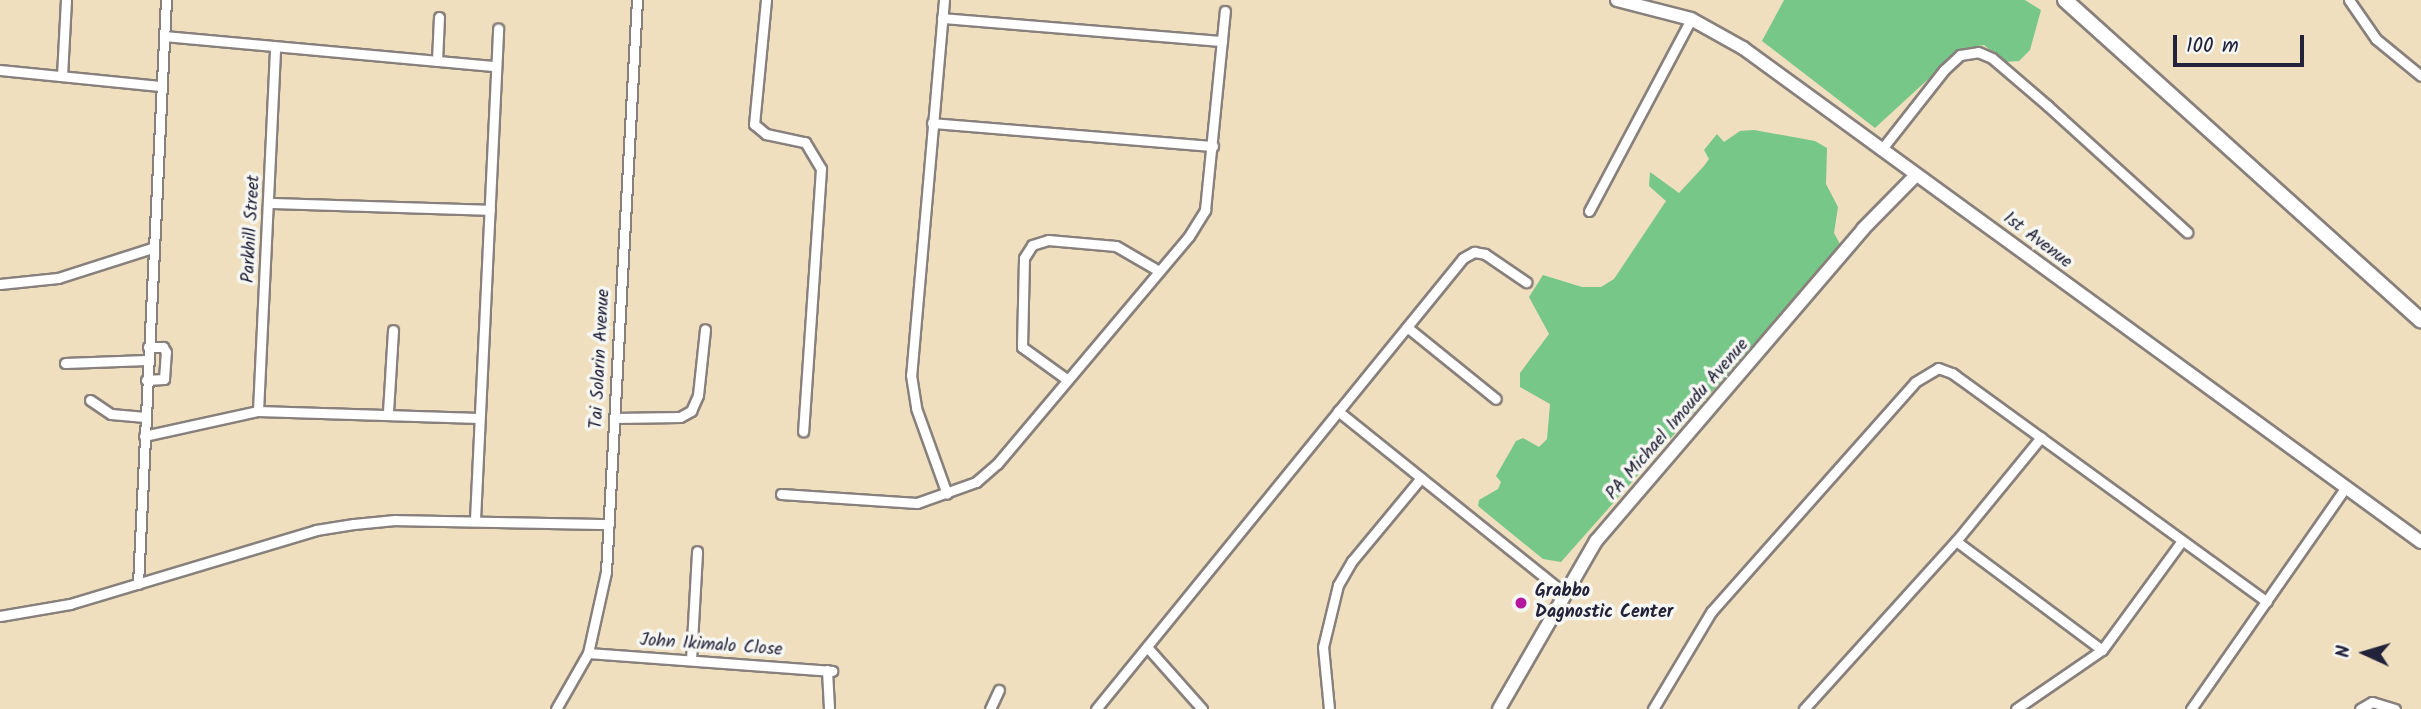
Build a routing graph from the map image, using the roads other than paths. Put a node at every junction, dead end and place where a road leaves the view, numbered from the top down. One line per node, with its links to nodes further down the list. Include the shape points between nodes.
1 (66, 0): 20 (street)
2 (166, 0): 14 (street)
3 (637, 0): 51 (street, Tai Solarin Avenue)
4 (766, 0): 52 (street, via 754,124 766,134 805,142 821,169)
5 (944, 0): 11 (street)
6 (1617, 0): 12 (street, 1st Avenue)
7 (2065, 0): 35 (main road)
8 (2349, 0): 21 (street, via 2376,38)
9 (1225, 11): 15 (street)
10 (439, 17): 17 (street)
11 (942, 18): 15 (street); 23 (street)
12 (1691, 19): 25 (street, 1st Avenue, via 1743,48); 29 (street)
13 (498, 29): 18 (street)
14 (164, 36): 16 (street); 22 (street)
15 (1222, 41): 24 (street)
16 (275, 48): 17 (street); 27 (street, Parkhill Street)
17 (437, 61): 18 (street)
18 (496, 66): 28 (street)
19 (0, 70): 20 (street)
20 (62, 76): 22 (street)
21 (2421, 76)
22 (160, 86): 31 (street)
23 (932, 124): 24 (street); 58 (street, via 911,391)
24 (1213, 146): 32 (street, via 1205,210)
25 (1881, 150): 26 (street, 1st Avenue); 30 (street, via 1944,70 1961,55 1978,52 1992,58)
26 (1915, 176): 56 (street, 1st Avenue); 66 (street, PA Michael Imoudu Avenue, via 1863,229 1596,541)
27 (269, 203): 28 (street); 46 (street, Parkhill Street)
28 (490, 210): 50 (street)
29 (1589, 211)
30 (2187, 232)
31 (152, 248): 34 (street, via 58,278); 39 (street)
32 (1159, 271): 42 (street); 42 (street, via 1116,246 1048,240 1032,245 1024,258 1022,346)
33 (1526, 282): 36 (street, via 1500,262 1474,252 1463,258)
34 (0, 284)
35 (2421, 320)
36 (1407, 327): 44 (street); 47 (street)
37 (705, 329): 51 (street, via 698,395 691,411 680,417)
38 (393, 330): 48 (street)
39 (148, 347): 40 (street); 43 (street, via 166,352 164,379)
40 (147, 360): 41 (street); 43 (street)
41 (65, 363)
42 (1065, 378): 58 (street, via 997,464 976,482)
43 (146, 380): 49 (street)
44 (1496, 399)
45 (90, 400): 49 (street, via 111,414)
46 (258, 411): 48 (street); 53 (street)
47 (1338, 411): 55 (street); 69 (street)
48 (388, 412): 50 (street)
49 (145, 417): 53 (street)
50 (479, 418): 59 (street)
51 (614, 418): 60 (street, Tai Solarin Avenue)
52 (803, 431)
53 (144, 436): 65 (street)
54 (2041, 438): 61 (street); 62 (street); 81 (street, via 1952,373 1928,370 1712,612)
55 (1421, 478): 66 (street); 79 (street, via 1352,561 1338,585 1323,648)
56 (2344, 490): 63 (street, 1st Avenue); 67 (street)
57 (781, 494): 58 (street, via 916,503)
58 (947, 494)
59 (475, 520): 60 (street); 65 (street, via 395,520 316,530)
60 (609, 524): 71 (street, Tai Solarin Avenue, via 606,572)
61 (1955, 541): 70 (street); 82 (street)
62 (2181, 542): 67 (street); 70 (street)
63 (2421, 542)
64 (697, 551): 72 (street)
65 (138, 584): 68 (street, via 70,604)
66 (1563, 592): 80 (street, PA Michael Imoudu Avenue)
67 (2267, 602): 84 (street)
68 (0, 616)
69 (1147, 647): 77 (street); 78 (street)
70 (2102, 650): 83 (street, via 2059,684)
71 (588, 653): 72 (street, John Ikimalo Close); 74 (street, Tai Solarin Avenue)
72 (691, 660): 75 (street, John Ikimalo Close, via 829,670)
73 (999, 690): 76 (street)
74 (556, 709)
75 (829, 709)
76 (990, 709)
77 (1096, 709)
78 (1202, 709)
79 (1329, 709)
80 (1499, 709)
81 (1653, 709)
82 (1804, 709)
83 (2016, 709)
84 (2191, 709)
85 (2360, 709): 86 (street, via 2372,702)
86 (2395, 709)

